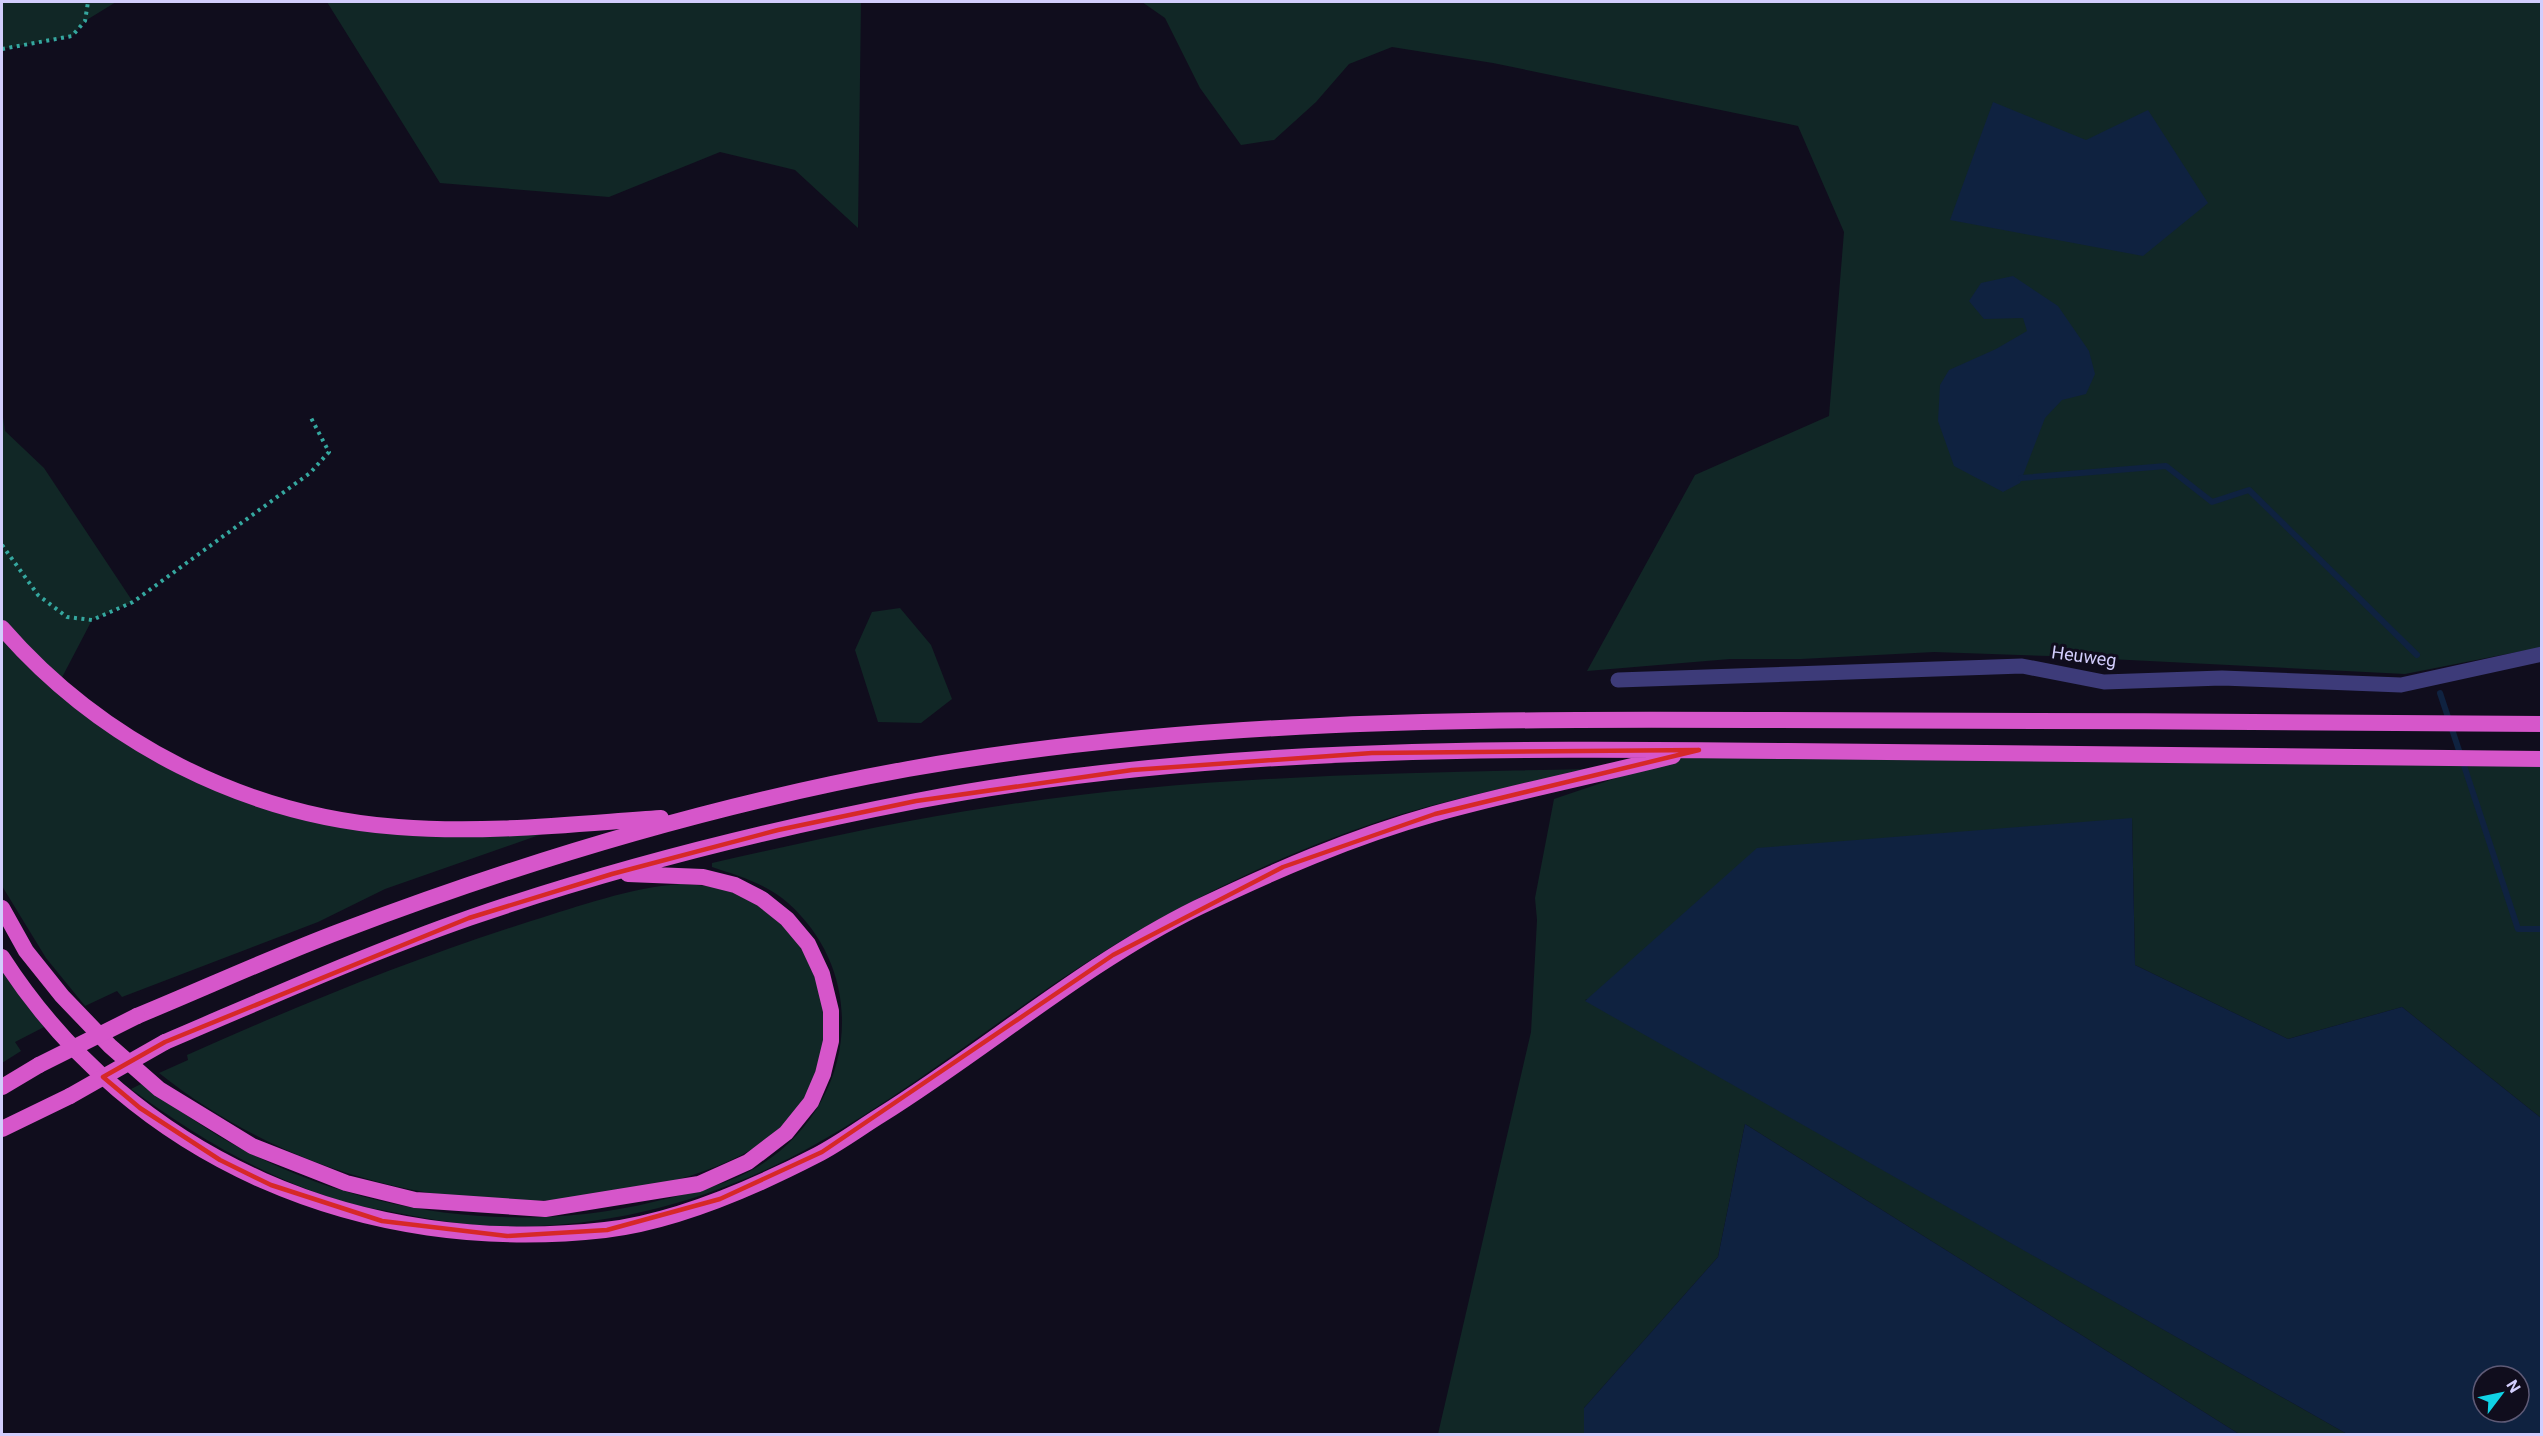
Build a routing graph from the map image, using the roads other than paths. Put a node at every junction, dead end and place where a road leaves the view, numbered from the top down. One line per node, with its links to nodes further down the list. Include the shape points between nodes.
1 (2, 628): 7 (highway, via 58,685 128,737 172,763 276,804 358,822 449,829)
2 (2541, 654): 3 (street, Heuweg, via 2401,684 2222,678 2104,682 2022,666)
3 (1618, 680)
4 (2541, 724): 7 (highway, via 1485,719 1248,728 1114,741 908,769)
5 (1699, 750): 6 (highway); 8 (highway, via 1372,753 1132,770 916,801 778,830); 10 (highway, via 1435,814 1283,867 1192,911 1113,956 912,1095 822,1152 720,1199 607,1230 507,1236 444,1231 371,1218 271,1185 184,1139 84,1061)
6 (2541, 759)
7 (701, 816): 11 (highway, bridge, via 597,843 339,932 137,1016)
8 (612, 874): 9 (highway, via 703,877 735,885 762,899 787,919 808,944 827,993 831,1041 811,1102 786,1132 748,1162 699,1184 545,1209 415,1200 346,1183 252,1146 159,1089 110,1046 26,951); 12 (highway, bridge, via 469,918 356,961 165,1042)
9 (2, 908)
10 (2, 957)
11 (2, 1087)
12 (2, 1129)

